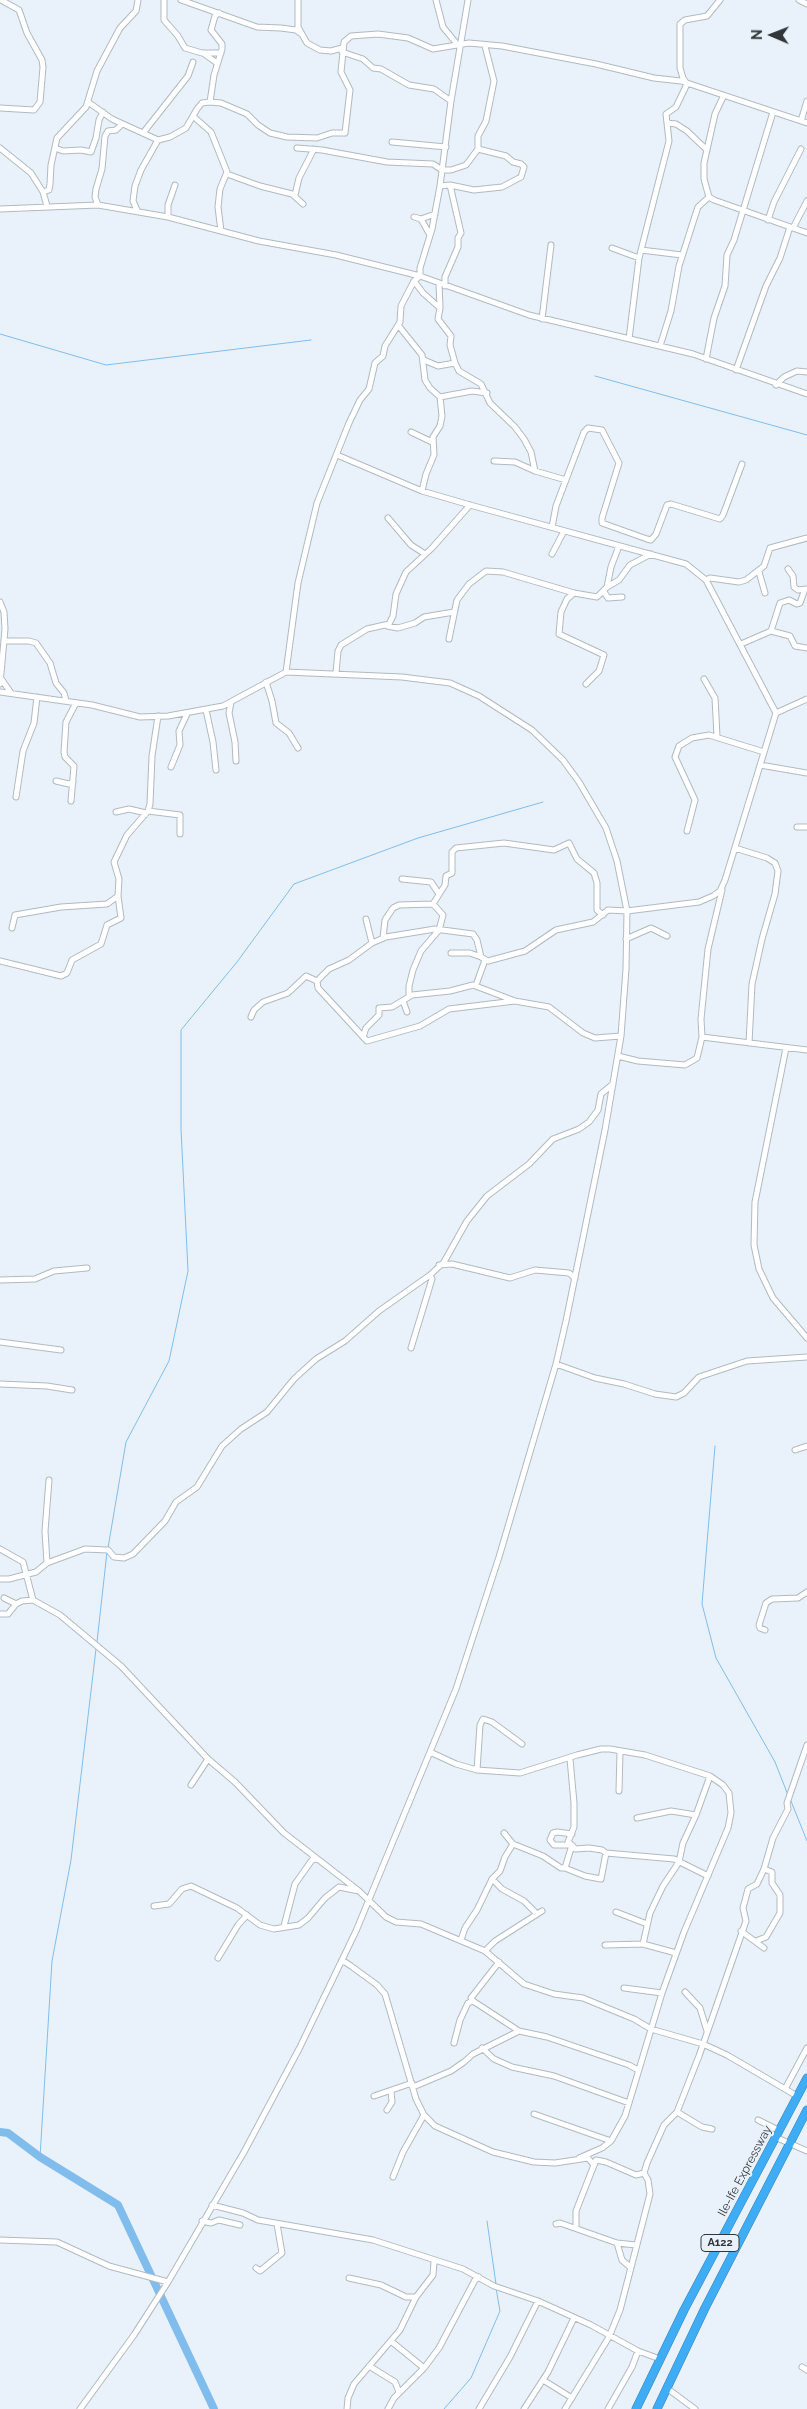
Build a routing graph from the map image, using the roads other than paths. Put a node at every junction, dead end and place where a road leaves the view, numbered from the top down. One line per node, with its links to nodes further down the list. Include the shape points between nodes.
1 (1, 0): 26 (street, via 19,10 43,66 40,102 34,110)
2 (138, 0): 23 (street, via 136,11 120,28 97,71)
3 (164, 0): 16 (street, via 163,15 168,26 185,48)
4 (181, 0): 11 (street)
5 (298, 0): 12 (street)
6 (436, 0): 13 (street, via 443,27)
7 (468, 0): 13 (street)
8 (720, 0): 20 (street, via 706,16 680,24 680,68)
9 (799, 0): 10 (street)
10 (807, 4)
11 (219, 13): 12 (street, via 257,27 296,30); 17 (street, via 211,30 222,44)
12 (300, 34): 15 (street, via 320,50)
13 (459, 44): 14 (street); 15 (street, via 433,49 408,38 378,34 351,36); 22 (street)
14 (485, 46): 20 (street, via 502,46); 43 (street, via 494,81 486,121 478,136)
15 (342, 50): 22 (street, via 409,85 434,89); 24 (street, via 342,76 350,90 345,133 317,138 287,137 270,133 247,114)
16 (202, 53): 17 (street); 19 (street)
17 (221, 53): 19 (street)
18 (193, 62): 34 (street, via 188,76)
19 (217, 63): 24 (street)
20 (687, 84): 21 (street); 31 (street, via 676,107 666,114)
21 (723, 97): 28 (street); 45 (street, via 714,114)
22 (451, 101): 38 (street)
23 (88, 102): 27 (street); 40 (street, via 60,134)
24 (210, 102): 29 (street, via 202,103)
25 (807, 102): 30 (street)
26 (0, 108)
27 (103, 112): 32 (street); 33 (street)
28 (773, 112): 30 (street); 60 (street)
29 (194, 117): 36 (street, via 186,128 170,138); 47 (street, via 211,132)
30 (804, 122)
31 (667, 123): 45 (street, via 687,130); 72 (street, via 669,141)
32 (122, 124): 34 (street); 35 (street)
33 (97, 133): 35 (street); 40 (street, via 89,154 81,150 73,152)
34 (143, 133): 36 (street)
35 (106, 135): 56 (street, via 95,197)
36 (158, 140): 59 (street, via 135,186)
37 (392, 142): 38 (street)
38 (446, 147): 46 (street)
39 (0, 148): 51 (street, via 31,173)
40 (55, 148): 51 (street, via 49,190)
41 (297, 148): 42 (street)
42 (314, 149): 46 (street, via 387,162 432,164); 52 (street, via 298,178)
43 (478, 149): 46 (street, via 466,165); 50 (street, via 506,156 521,164 524,167 521,177 502,187 468,190)
44 (801, 149): 65 (street)
45 (707, 150): 53 (street, via 704,179)
46 (442, 170): 49 (street)
47 (227, 174): 52 (street); 67 (street, via 220,189 218,207)
48 (175, 185): 62 (street)
49 (440, 186): 50 (street); 61 (street)
50 (450, 186): 78 (street, via 461,232 445,277)
51 (43, 192): 57 (street)
52 (295, 195): 55 (street)
53 (709, 197): 60 (street); 73 (street, via 698,207)
54 (807, 201): 66 (street)
55 (303, 204)
56 (98, 205): 57 (street); 59 (street)
57 (47, 206): 58 (street)
58 (0, 209)
59 (137, 210): 62 (street)
60 (743, 210): 65 (street); 84 (street, via 727,255 725,286 714,318)
61 (435, 214): 64 (street); 69 (street)
62 (168, 216): 67 (street)
63 (414, 217): 64 (street)
64 (421, 219): 69 (street)
65 (768, 220): 66 (street)
66 (791, 228): 68 (street); 87 (street)
67 (221, 231): 75 (street)
68 (807, 233)
69 (430, 235): 75 (street)
70 (551, 245): 80 (street)
71 (612, 248): 74 (street)
72 (641, 250): 73 (street); 74 (street)
73 (682, 255): 83 (street, via 672,311)
74 (639, 258): 82 (street)
75 (420, 276): 76 (street); 77 (street)
76 (414, 281): 79 (street); 81 (street, via 401,306)
77 (439, 284): 78 (street); 79 (street)
78 (445, 286): 80 (street)
79 (440, 308): 86 (street, via 438,319 451,336)
80 (542, 319): 82 (street)
81 (398, 325): 85 (street); 95 (street, via 385,346 383,356 375,363 369,389 360,400)
82 (629, 339): 83 (street)
83 (660, 346): 84 (street)
84 (706, 359): 87 (street)
85 (424, 360): 86 (street, via 442,366); 92 (street, via 425,380)
86 (455, 363): 90 (street, via 459,371 481,384)
87 (736, 370): 89 (street)
88 (807, 372): 89 (street, via 797,371)
89 (776, 384): 91 (street)
90 (487, 393): 92 (street, via 472,391); 98 (street, via 490,404 524,439)
91 (807, 393)
92 (440, 397): 94 (street, via 442,416)
93 (411, 432): 94 (street)
94 (432, 442): 100 (street, via 434,455)
95 (336, 455): 100 (street); 126 (street, via 317,503 306,545)
96 (494, 461): 98 (street, via 515,462)
97 (742, 464): 99 (street, via 720,519 667,505 651,540 602,523 619,463 602,430 588,428 584,432)
98 (535, 471): 99 (street)
99 (566, 480): 103 (street)
100 (422, 490): 101 (street)
101 (470, 505): 103 (street); 107 (street)
102 (388, 518): 107 (street, via 411,545)
103 (552, 527): 104 (street)
104 (564, 531): 106 (street); 108 (street)
105 (807, 538): 111 (street, via 770,548 764,566)
106 (619, 546): 109 (street); 114 (street)
107 (424, 554): 120 (street, via 400,583 392,621)
108 (552, 554)
109 (651, 554): 112 (street, via 686,564); 114 (street, via 630,566)
110 (788, 569): 113 (street, via 794,586 798,590)
111 (758, 572): 112 (street, via 739,582); 116 (street)
112 (706, 580): 124 (street)
113 (806, 589): 121 (street, via 800,603 789,600 780,603)
114 (605, 590): 115 (street, via 597,597); 117 (street, via 608,598)
115 (574, 593): 119 (street, via 513,574 486,571 461,594); 131 (street, via 561,612 559,634 604,655 599,671)
116 (765, 593)
117 (622, 596)
118 (0, 602): 123 (street, via 4,612)
119 (454, 612): 120 (street, via 424,616 415,623 398,628); 122 (street)
120 (387, 626): 127 (street, via 367,629 341,645)
121 (771, 631): 124 (street); 125 (street, via 790,636 795,646)
122 (449, 639)
123 (4, 641): 129 (street); 136 (street, via 36,643 50,663)
124 (741, 644): 140 (street)
125 (807, 648)
126 (286, 672): 127 (street); 130 (street)
127 (336, 673): 167 (street, via 450,683 479,696 532,730 568,767 606,828 617,861)
128 (704, 679): 143 (street, via 715,698)
129 (1, 682): 133 (street)
130 (266, 682): 137 (street); 144 (street, via 276,723 289,733)
131 (586, 684)
132 (0, 692): 133 (street)
133 (11, 693): 134 (street)
134 (37, 697): 136 (street); 153 (street, via 34,723 22,756)
135 (807, 699): 140 (street)
136 (66, 701): 138 (street)
137 (231, 702): 139 (street); 146 (street, via 229,713)
138 (76, 703): 142 (street, via 140,717); 152 (street, via 66,722 64,752 64,757 74,766)
139 (206, 710): 141 (street); 149 (street)
140 (776, 713): 145 (street)
141 (187, 714): 142 (street); 148 (street, via 179,731 180,745)
142 (158, 716): 156 (street)
143 (717, 736): 145 (street); 159 (street, via 692,738 678,746 676,751 677,764 695,800)
144 (298, 748)
145 (764, 752): 147 (street)
146 (236, 761)
147 (760, 765): 150 (street); 161 (street)
148 (171, 767)
149 (216, 770)
150 (807, 773)
151 (56, 781): 152 (street)
152 (73, 782): 154 (street)
153 (16, 797)
154 (71, 801)
155 (116, 812): 156 (street, via 129,809)
156 (147, 812): 160 (street, via 180,815); 165 (street, via 118,849 114,862 119,879)
157 (807, 826): 158 (street)
158 (797, 827)
159 (687, 831)
160 (180, 834)
161 (735, 848): 163 (street); 189 (street, via 767,858 775,863 778,871 752,984)
162 (402, 879): 164 (street, via 431,882)
163 (725, 880): 167 (street, via 720,891 699,902); 188 (street, via 708,950)
164 (439, 894): 166 (street); 168 (street, via 446,876 452,873 452,852 456,848 504,844 554,850 569,843 577,859 594,873 597,910)
165 (118, 896): 170 (street, via 107,904 15,915); 178 (street, via 121,918 107,925 101,944 72,960 67,973 62,976)
166 (433, 904): 171 (street, via 443,915); 173 (street, via 392,908 385,920)
167 (627, 911): 168 (street, via 611,909); 174 (street)
168 (603, 915): 177 (street, via 593,922 556,930 525,951 493,960)
169 (366, 919): 175 (street)
170 (12, 928)
171 (439, 930): 173 (street); 177 (street, via 473,934); 181 (street, via 421,951 413,970 408,986)
172 (667, 936): 174 (street, via 654,928)
173 (383, 938): 175 (street)
174 (626, 939): 186 (street)
175 (372, 943): 179 (street, via 349,960 329,969)
176 (451, 953): 177 (street, via 470,953)
177 (483, 958): 180 (street)
178 (0, 961)
179 (317, 981): 185 (street, via 306,976 288,993 263,1002); 187 (street, via 318,988)
180 (476, 985): 181 (street); 182 (street)
181 (412, 995): 183 (street)
182 (516, 1000): 186 (street, via 549,1007 594,1038); 187 (street, via 450,1009 409,1029 374,1040 367,1041)
183 (403, 1001): 184 (street); 187 (street, via 388,1008 378,1008 379,1015 366,1028)
184 (407, 1012)
185 (251, 1018)
186 (621, 1036): 192 (street)
187 (363, 1037)
188 (702, 1037): 189 (street); 192 (street, via 698,1058 685,1065 638,1062)
189 (749, 1043): 190 (street)
190 (786, 1048): 191 (street); 199 (street, via 755,1202 754,1245 759,1269 773,1298)
191 (807, 1050)
192 (618, 1056): 193 (street)
193 (613, 1084): 194 (street, via 601,1094 598,1110 590,1122 553,1139 529,1164 487,1196 467,1221 448,1258); 197 (street)
194 (438, 1265): 196 (street); 197 (street, via 452,1264 510,1278 535,1270 569,1273)
195 (87, 1268): 198 (street, via 54,1271 35,1279)
196 (430, 1275): 201 (street, via 432,1279); 211 (street, via 345,1341 316,1359 294,1379 267,1412 236,1432 218,1452 197,1487 176,1502 165,1521 133,1554 124,1558 114,1557 108,1550 85,1549)
197 (575, 1278): 204 (street)
198 (0, 1280)
199 (807, 1338)
200 (0, 1342): 202 (street)
201 (411, 1348)
202 (61, 1350)
203 (807, 1358): 204 (street, via 747,1361 699,1378 676,1397 595,1378)
204 (556, 1364): 223 (street, via 485,1604)
205 (0, 1384): 206 (street)
206 (72, 1390)
207 (807, 1446): 208 (street)
208 (795, 1450)
209 (49, 1480): 211 (street, via 45,1531)
210 (0, 1549): 212 (street, via 24,1562)
211 (47, 1563): 212 (street)
212 (28, 1575): 213 (street); 216 (street)
213 (0, 1579)
214 (807, 1592): 219 (street, via 798,1598 766,1603 759,1625)
215 (4, 1598): 217 (street)
216 (33, 1600): 217 (street); 225 (street, via 60,1615 121,1666)
217 (16, 1604): 218 (street, via 8,1614)
218 (0, 1614)
219 (765, 1630)
220 (522, 1744): 227 (street, via 483,1719)
221 (807, 1745): 224 (street)
222 (620, 1751): 226 (street, via 601,1749); 228 (street, via 645,1755); 230 (street)
223 (430, 1752): 227 (street); 245 (street)
224 (806, 1753): 241 (street)
225 (208, 1759): 229 (street); 238 (street, via 284,1833)
226 (570, 1759): 227 (street, via 520,1773); 234 (street, via 575,1811)
227 (477, 1770)
228 (710, 1776): 231 (street); 242 (street, via 730,1793 732,1814)
229 (191, 1785)
230 (619, 1790)
231 (696, 1815): 232 (street, via 671,1811); 239 (street)
232 (637, 1818)
233 (504, 1834): 235 (street)
234 (572, 1834): 236 (street, via 568,1842); 236 (street, via 553,1833 550,1840 554,1844)
235 (513, 1844): 240 (street); 243 (street, via 500,1871)
236 (572, 1845): 237 (street, via 575,1849 589,1848); 240 (street)
237 (606, 1853): 239 (street, via 665,1856); 240 (street, via 601,1879)
238 (317, 1859): 244 (street); 250 (street, via 312,1860 295,1884)
239 (679, 1862): 242 (street); 249 (street, via 660,1893)
240 (564, 1868)
241 (764, 1869): 251 (street, via 757,1884 746,1893 743,1912 746,1921); 253 (street, via 772,1872 772,1883 780,1895 780,1913 766,1937)
242 (708, 1876): 258 (street)
243 (492, 1879): 252 (street, via 465,1928); 257 (street, via 539,1913)
244 (359, 1891): 245 (street); 250 (street, via 339,1888 299,1925)
245 (367, 1900): 252 (street, via 396,1922 421,1924); 260 (street)
246 (154, 1906): 248 (street, via 169,1904 182,1889 191,1886)
247 (616, 1912): 249 (street)
248 (247, 1915): 250 (street, via 267,1928); 259 (street)
249 (647, 1924): 254 (street)
250 (284, 1926)
251 (741, 1931): 253 (street); 268 (street)
252 (462, 1940): 257 (street)
253 (756, 1941): 256 (street)
254 (642, 1944): 255 (street); 258 (street)
255 (605, 1945)
256 (764, 1948)
257 (485, 1951): 261 (street)
258 (676, 1953): 264 (street)
259 (218, 1958)
260 (341, 1962): 275 (street, via 351,1966 385,1994); 299 (street, via 282,2081)
261 (499, 1962): 265 (street, via 471,1998); 266 (street, via 524,1984 554,1994 583,1998)
262 (624, 1988): 264 (street)
263 (685, 1992): 268 (street, via 700,2008)
264 (662, 1993): 266 (street)
265 (473, 2001): 267 (street); 269 (street, via 468,2003 460,2020)
266 (652, 2029): 270 (street); 273 (street)
267 (519, 2031): 271 (street); 273 (street, via 556,2040)
268 (707, 2031): 270 (street)
269 (454, 2043)
270 (704, 2044): 276 (street); 284 (street)
271 (482, 2048): 275 (street, via 451,2071); 281 (street, via 494,2059 512,2066 554,2076)
272 (807, 2048): 276 (street)
273 (638, 2070): 281 (street)
274 (807, 2078): 277 (highway, Ile-Ife Expressway / A122)
275 (412, 2085): 278 (street); 286 (street)
276 (785, 2089): 280 (street)
277 (804, 2089): 280 (highway, Ile-Ife Expressway / A122)
278 (391, 2091): 279 (street); 282 (street, via 392,2102)
279 (374, 2096)
280 (797, 2096): 289 (highway, Ile-Ife Expressway / A122)
281 (628, 2103): 290 (street, via 626,2116)
282 (387, 2110)
283 (807, 2110): 291 (highway, Ile-Ife Expressway / A122)
284 (677, 2112): 288 (street); 295 (street, via 664,2125)
285 (534, 2114): 290 (street)
286 (424, 2115): 293 (street, via 451,2135 493,2152 534,2162 555,2163); 296 (street)
287 (758, 2120): 289 (street)
288 (712, 2130)
289 (777, 2134): 291 (street); 297 (highway, Ile-Ife Expressway / A122)
290 (611, 2141): 293 (street)
291 (789, 2143): 292 (street); 298 (highway, Ile-Ife Expressway / A122)
292 (807, 2151)
293 (579, 2158): 294 (street, via 588,2158)
294 (593, 2164): 295 (street, via 596,2160 636,2176); 304 (street, via 576,2211)
295 (644, 2173): 307 (street, via 650,2194)
296 (393, 2177)
297 (748, 2190): 298 (highway); 322 (highway, Ile-Ife Expressway / A122)
298 (762, 2197): 326 (highway, Ile-Ife Expressway / A122)
299 (212, 2205): 300 (street); 301 (street)
300 (202, 2221): 303 (street, via 211,2223 219,2220); 315 (street)
301 (277, 2224): 308 (street, via 373,2240); 311 (street, via 282,2253 260,2271)
302 (556, 2224): 304 (street, via 560,2222)
303 (240, 2225)
304 (576, 2228): 306 (street)
305 (0, 2240): 315 (street, via 57,2242 110,2266)
306 (617, 2243): 307 (street); 310 (street, via 622,2260)
307 (636, 2245): 310 (street)
308 (434, 2262): 309 (street); 312 (street)
309 (443, 2264): 312 (street); 314 (street, via 463,2269)
310 (630, 2267): 319 (street, via 620,2310)
311 (256, 2268)
312 (435, 2268): 316 (street)
313 (349, 2278): 316 (street, via 381,2285 406,2297)
314 (479, 2278): 317 (street); 324 (street)
315 (168, 2282): 329 (street)
316 (416, 2297): 320 (street)
317 (538, 2301): 318 (street); 332 (street)
318 (574, 2318): 319 (street); 325 (street)
319 (609, 2337): 321 (street); 328 (street)
320 (392, 2342): 323 (street); 324 (street)
321 (638, 2351): 322 (street); 335 (street)
322 (660, 2359): 336 (highway, Ile-Ife Expressway / A122)
323 (368, 2366): 327 (street, via 395,2382); 330 (street, via 354,2384 348,2398)
324 (424, 2368): 327 (street)
325 (543, 2380): 328 (street); 333 (street)
326 (668, 2389): 337 (highway, Ile-Ife Expressway / A122); 338 (street)
327 (399, 2392): 331 (street)
328 (572, 2398): 334 (street)
329 (80, 2409)
330 (348, 2409)
331 (388, 2409)
332 (479, 2409)
333 (524, 2409)
334 (565, 2409)
335 (608, 2409)
336 (636, 2409)
337 (658, 2409)
338 (695, 2409)

